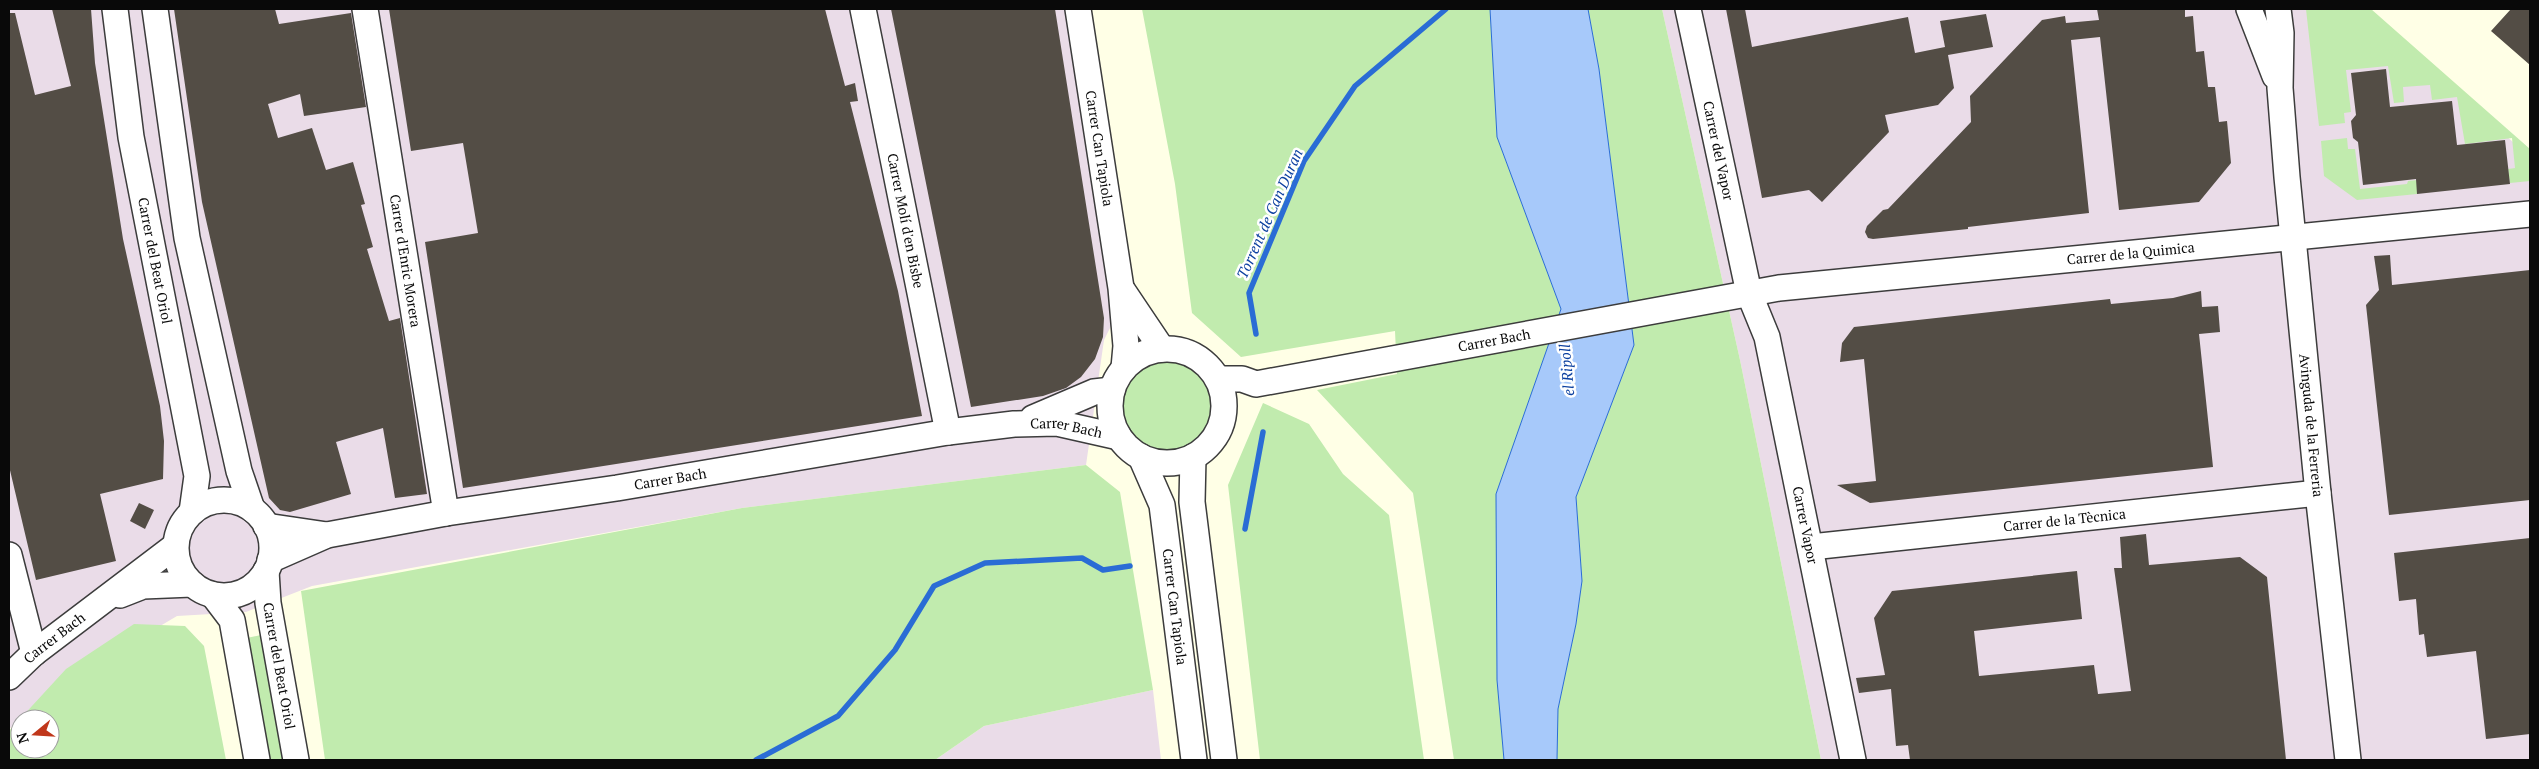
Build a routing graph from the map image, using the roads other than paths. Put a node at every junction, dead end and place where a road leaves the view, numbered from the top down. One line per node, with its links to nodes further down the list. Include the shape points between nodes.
1 (115, 9): 26 (street, Carrer del Beat Oriol, via 131,138 197,476)
2 (155, 9): 28 (street, Carrer del Beat Oriol, via 187,238 239,471)
3 (365, 9): 27 (street, Carrer d'Enric Morera)
4 (863, 9): 21 (street, Carrer Molí d'en Bisbe)
5 (1078, 9): 12 (street, Carrer Can Tapiola)
6 (1688, 9): 13 (street, Carrer del Vapor)
7 (2249, 9): 9 (street, Avinguda de la Ferreria)
8 (2278, 9): 9 (street, Avinguda de la Ferreria)
9 (2280, 88): 11 (street, Avinguda de la Ferreria)
10 (2530, 214): 11 (street, Carrer de la Quimica)
11 (2294, 236): 13 (street, Carrer de la Quimica); 25 (street, Avinguda de la Ferreria)
12 (1121, 288): 14 (street, Carrer Can Tapiola); 15 (street, Carrer Can Tapiola, via 1126,346)
13 (1740, 294): 17 (street, Carrer Bach); 31 (street, Carrer Vapor, via 1767,337)
14 (1162, 349): 15 (street, via 1148,352); 16 (street, via 1189,354 1202,361)
15 (1124, 368): 18 (street)
16 (1218, 379): 17 (street, Carrer Bach, via 1242,379); 19 (street)
17 (1256, 384): 19 (street, Carrer Bach)
18 (1112, 390): 20 (street, Carrer Bach, via 1094,392); 22 (street, via 1112,422)
19 (1223, 411): 24 (street, via 1214,438)
20 (1014, 424): 21 (street, Carrer Bach); 22 (street, Carrer Bach, via 1058,423)
21 (948, 432): 27 (street, Carrer Bach, via 617,488)
22 (1119, 437): 23 (street)
23 (1141, 457): 24 (street, via 1158,463); 40 (street, Carrer Can Tapiola, via 1162,505)
24 (1193, 457): 41 (street, via 1192,502)
25 (2318, 493): 31 (street, Carrer de la Tècnica); 43 (street, Avinguda de la Ferreria)
26 (192, 512): 28 (street, via 204,504 222,500 234,501); 30 (street, Carrer del Beat Oriol, via 180,530)
27 (446, 513): 29 (street, Carrer Bach)
28 (259, 517): 29 (street, Carrer Bach); 33 (street, Carrer del Beat Oriol, via 272,546)
29 (327, 535): 33 (street, Carrer Bach)
30 (175, 546): 34 (street, via 184,575); 35 (street, Carrer Bach)
31 (1811, 547): 42 (street, Carrer Vapor)
32 (9, 556): 36 (street)
33 (268, 566): 34 (street, Carrer del Beat Oriol, via 250,589 233,596); 39 (street, Carrer del Beat Oriol, via 268,603)
34 (202, 589): 35 (street, Carrer Bach, via 144,586); 38 (street, via 232,620)
35 (101, 602): 36 (street, Carrer Bach)
36 (34, 653): 37 (street, Carrer Bach)
37 (9, 677)
38 (257, 760)
39 (296, 760)
40 (1194, 760)
41 (1224, 760)
42 (1852, 760)
43 (2348, 760)

